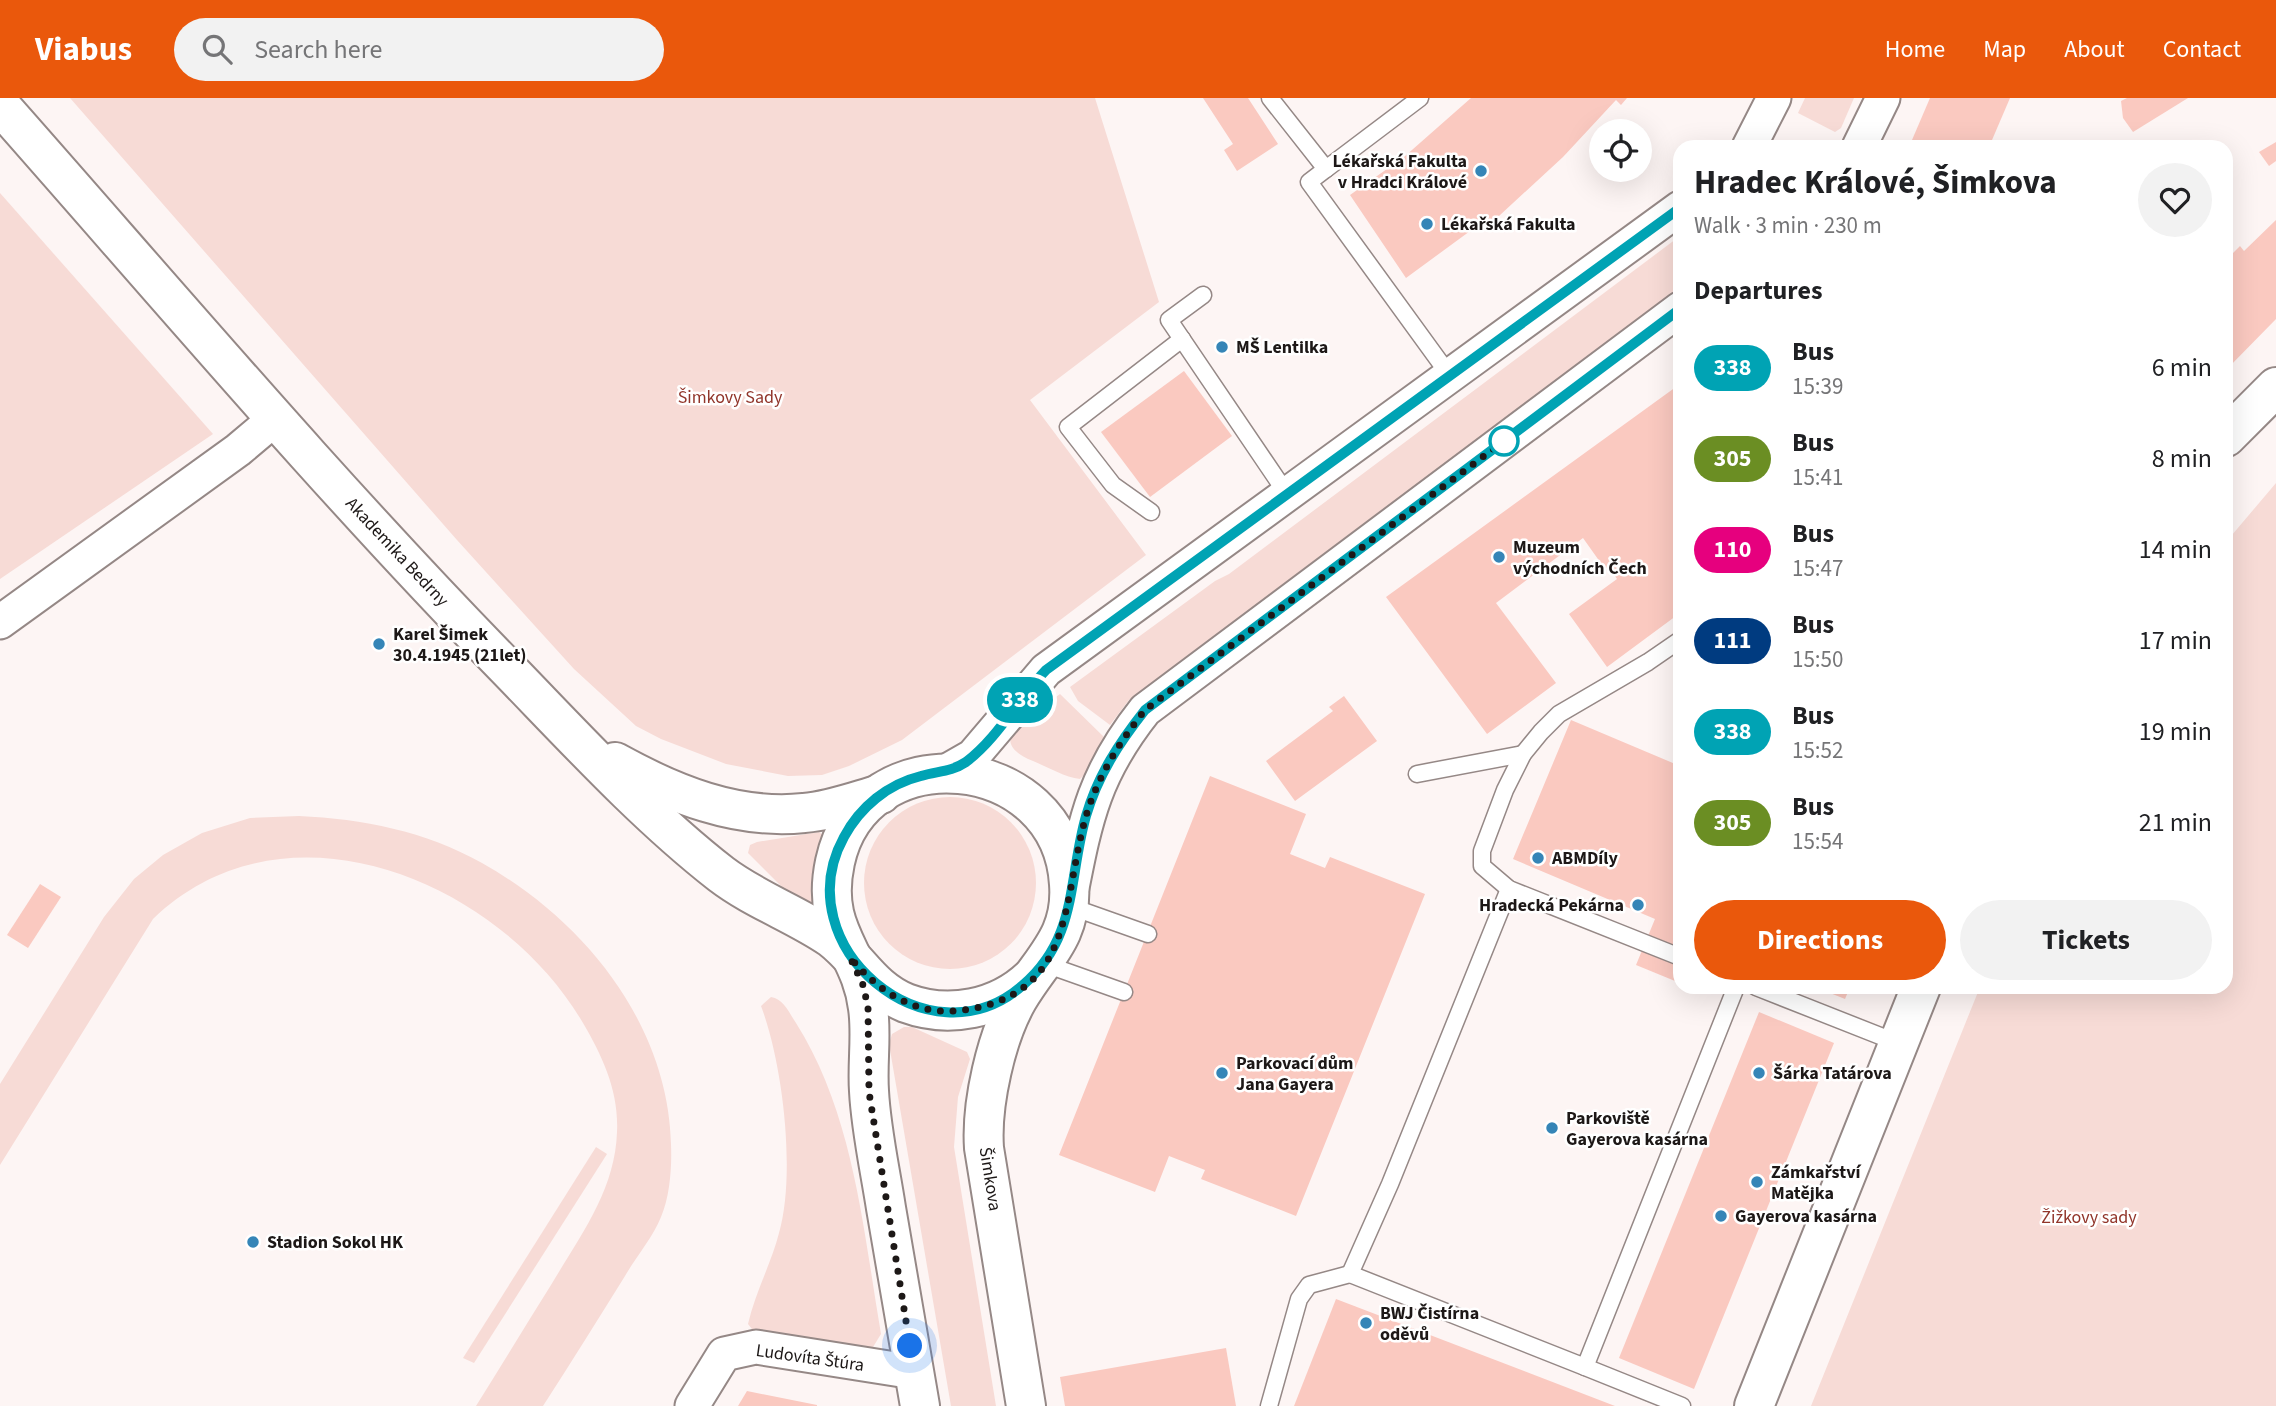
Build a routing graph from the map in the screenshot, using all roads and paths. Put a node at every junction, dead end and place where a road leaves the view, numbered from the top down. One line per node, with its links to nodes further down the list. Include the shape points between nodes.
1 (1270, 98): 8 (lane)
2 (1420, 98): 8 (lane)
3 (1774, 98): 6 (street)
4 (1882, 98): 7 (street)
5 (0, 105): 15 (street, Akademika Bedrny)
6 (1755, 140)
7 (1862, 140)
8 (1326, 169): 13 (lane, via 1309,182)
9 (1673, 213): 13 (street, Šimkova)
10 (1203, 295): 12 (lane, via 1169,320)
11 (1673, 314): 27 (street, Šimkova, via 1145,710 1110,758 1096,788)
12 (1182, 339): 17 (lane); 18 (lane, via 1068,427 1112,485)
13 (1450, 376): 17 (street, Šimkova)
14 (2276, 387): 16 (street)
15 (276, 418): 19 (street); 21 (street, Akademika Bedrny, via 397,555)
16 (2233, 431)
17 (1287, 494): 23 (street, Šimkova, via 1046,670 973,756)
18 (1151, 512)
19 (0, 622)
20 (1673, 645): 22 (lane, via 1559,714)
21 (580, 742): 25 (street, Akademika Bedrny, via 671,789 743,812 806,813); 30 (street, Akademika Bedrny, via 723,875 827,936)
22 (1523, 754): 24 (lane); 26 (lane, via 1482,851 1482,866)
23 (945, 772): 25 (street, Šimkova, via 921,775); 27 (street, Šimkova, via 985,777 1005,785 1042,815 1066,859)
24 (1417, 774)
25 (881, 794): 30 (street, Šimkova, via 860,813 835,859 832,911)
26 (1509, 888): 29 (lane); 37 (lane)
27 (1069, 906): 28 (lane); 31 (street, Šimkova, via 1065,925)
28 (1148, 934)
29 (1673, 954)
30 (850, 957): 31 (street, Šimkova, via 881,989 903,1002 948,1011 1000,1000); 39 (street, Šimkova, via 868,1007 869,1092)
31 (1045, 964): 32 (lane); 41 (street, Šimkova, via 1018,1000 1006,1030 992,1070 983,1132)
32 (1125, 992)
33 (1734, 994): 38 (lane)
34 (1774, 994): 36 (lane)
35 (1918, 994): 36 (street)
36 (1898, 1043): 44 (street)
37 (1350, 1274): 38 (lane); 42 (lane, via 1309,1285 1299,1299)
38 (1585, 1367): 43 (lane)
39 (917, 1389): 40 (street, Ludovíta Štúra, via 756,1347 724,1354)
40 (692, 1406)
41 (1026, 1406)
42 (1269, 1406)
43 (1682, 1406)
44 (1754, 1406)

